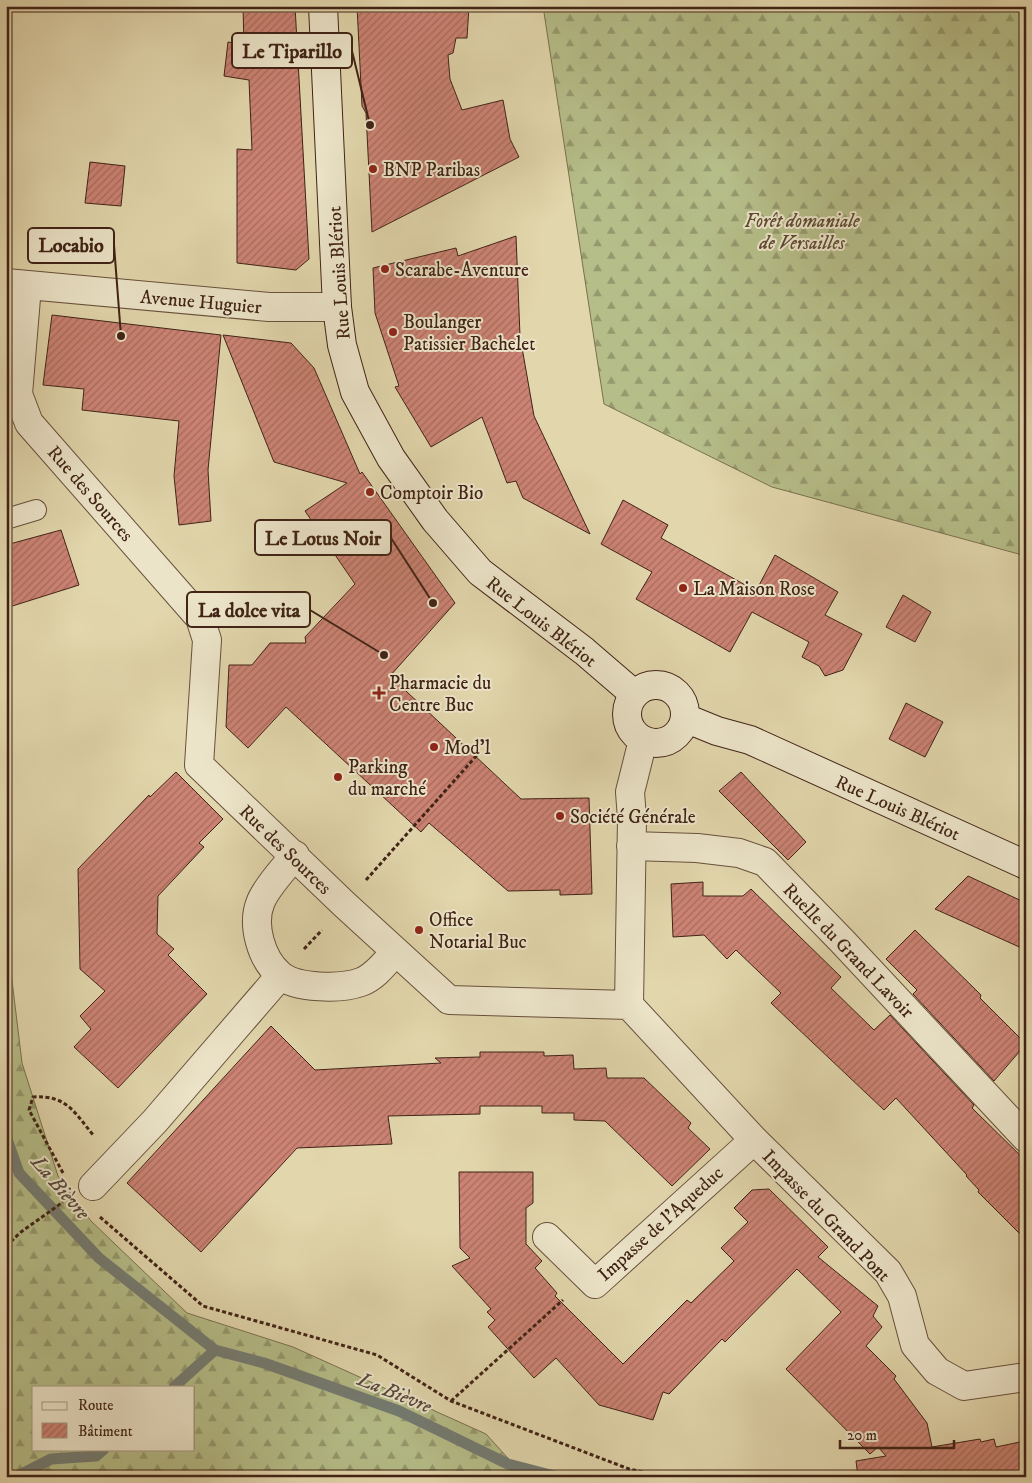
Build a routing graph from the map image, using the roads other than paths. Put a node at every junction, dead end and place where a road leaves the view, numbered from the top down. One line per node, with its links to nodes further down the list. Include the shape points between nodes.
1 (323, 6): 3 (street, Rue Louis Blériot)
2 (17, 284): 3 (street, Avenue Huguier, via 269,307); 10 (street, Rue des Sources, via 18,394 28,423 200,618 207,640 199,765)
3 (337, 307): 6 (street, Rue Louis Blériot, via 342,345 355,392 391,458 435,520 480,572 584,651)
4 (36, 510): 5 (lane)
5 (6, 519)
6 (634, 694): 7 (street, via 654,684 665,686 682,699); 8 (street, via 628,703 628,725)
7 (685, 718): 8 (street, via 680,731 672,738 663,742); 11 (street, Rue Louis Blériot, via 750,740)
8 (643, 740): 9 (street, via 630,792)
9 (631, 846): 14 (street); 15 (street, Ruelle du Grand Lavoir, via 739,853 765,862)
10 (295, 855): 12 (street, Rue des Sources); 13 (street, via 260,902 256,925 262,950)
11 (1026, 865)
12 (395, 952): 13 (street, via 362,982 336,987 305,985); 14 (street, Rue des Sources, via 449,1000)
13 (280, 976): 17 (street, via 154,1121)
14 (629, 1004): 16 (street, Impasse du Grand Pont)
15 (1026, 1138)
16 (754, 1140): 18 (street, Impasse de l'Aqueduc, via 595,1284); 19 (street, Impasse du Grand Pont, via 888,1272 902,1296 915,1345 936,1371 964,1386)
17 (92, 1186)
18 (546, 1237)
19 (1026, 1377)

